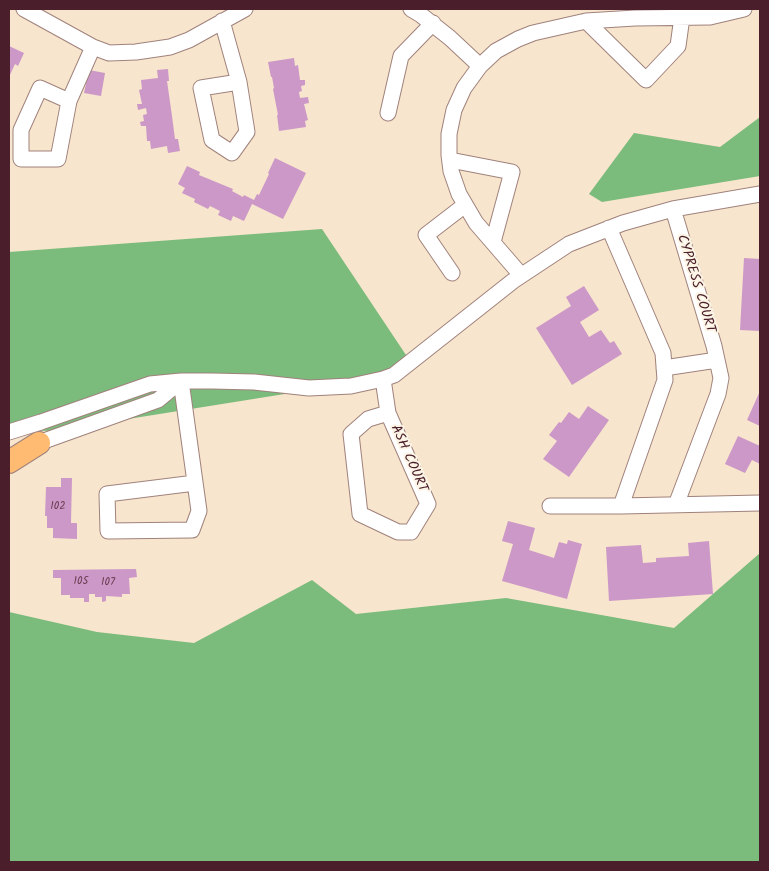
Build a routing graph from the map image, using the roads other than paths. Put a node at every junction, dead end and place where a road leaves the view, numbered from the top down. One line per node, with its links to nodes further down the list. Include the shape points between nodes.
1 (24, 9): 9 (street)
2 (244, 9): 6 (street)
3 (412, 9): 8 (street)
4 (744, 9): 5 (street, via 710,17)
5 (682, 17): 7 (street); 7 (street, via 678,46 646,80)
6 (222, 21): 9 (street, via 170,47 109,53); 11 (street)
7 (586, 21): 10 (street, via 518,39 496,51)
8 (433, 24): 10 (street); 13 (street, via 401,56)
9 (92, 47): 12 (street)
10 (480, 66): 14 (street, via 464,88 454,110 449,134)
11 (239, 82): 11 (street, via 247,132 232,153 212,140 201,88)
12 (69, 101): 12 (street, via 58,159 21,159 21,130 40,88)
13 (388, 113)
14 (450, 160): 16 (street, via 454,183); 19 (street, via 512,172)
15 (760, 194): 17 (street)
16 (465, 205): 19 (street); 20 (street, via 426,235)
17 (673, 210): 18 (street); 22 (street, CYPRESS COURT)
18 (609, 228): 21 (street, via 569,244); 23 (street, via 663,354)
19 (493, 242): 21 (street)
20 (452, 273)
21 (521, 275): 24 (street, via 394,375)
22 (717, 360): 23 (street); 33 (street, CYPRESS COURT, via 718,394)
23 (664, 368): 35 (street, via 665,380)
24 (383, 379): 25 (street, via 351,386 309,388 254,382); 26 (street, ASH COURT)
25 (181, 381): 27 (street, via 150,384); 28 (street, via 158,400); 31 (street)
26 (388, 413): 26 (street, ASH COURT, via 428,504 411,532 398,532 360,514 351,434 368,419)
27 (9, 432)
28 (39, 443): 29 (street); 30 (highway)
29 (9, 454)
30 (9, 462)
31 (195, 483): 31 (street, via 199,511 192,530 108,531 107,494)
32 (760, 503): 33 (street)
33 (676, 505): 35 (street)
34 (550, 506): 35 (street)
35 (620, 506)

